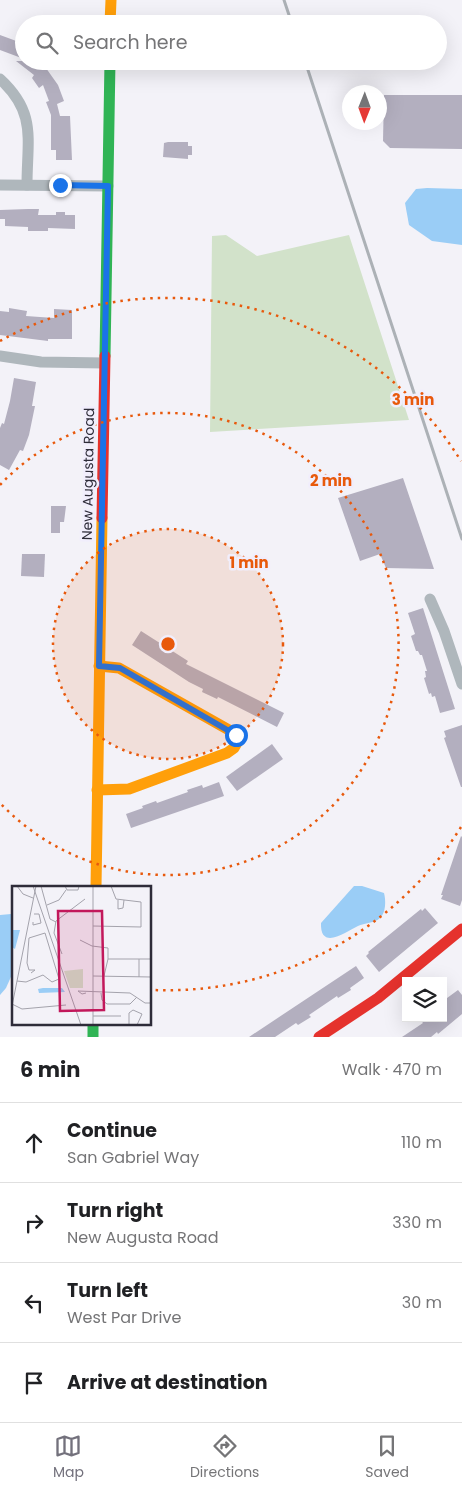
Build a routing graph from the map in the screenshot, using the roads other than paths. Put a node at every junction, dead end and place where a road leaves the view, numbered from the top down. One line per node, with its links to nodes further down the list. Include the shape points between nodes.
1 (111, 0): 2 (street)
2 (110, 15)
3 (110, 70): 7 (street, New Augusta Road)
4 (0, 79): 6 (street, via 13,91 25,113)
5 (0, 184): 6 (street)
6 (27, 185): 7 (street)
7 (108, 186): 9 (street, New Augusta Road)
8 (0, 356): 9 (street, via 41,362)
9 (104, 363): 11 (street, New Augusta Road)
10 (430, 599): 12 (street)
11 (99, 666): 13 (street, New Augusta Road); 13 (street, via 120,668 229,730 238,741 227,753 129,789)
12 (462, 684)
13 (98, 790): 14 (street, New Augusta Road)
14 (96, 886)
15 (462, 929): 18 (street, via 378,998)
16 (93, 1024): 17 (street)
17 (93, 1037)
18 (319, 1037)

